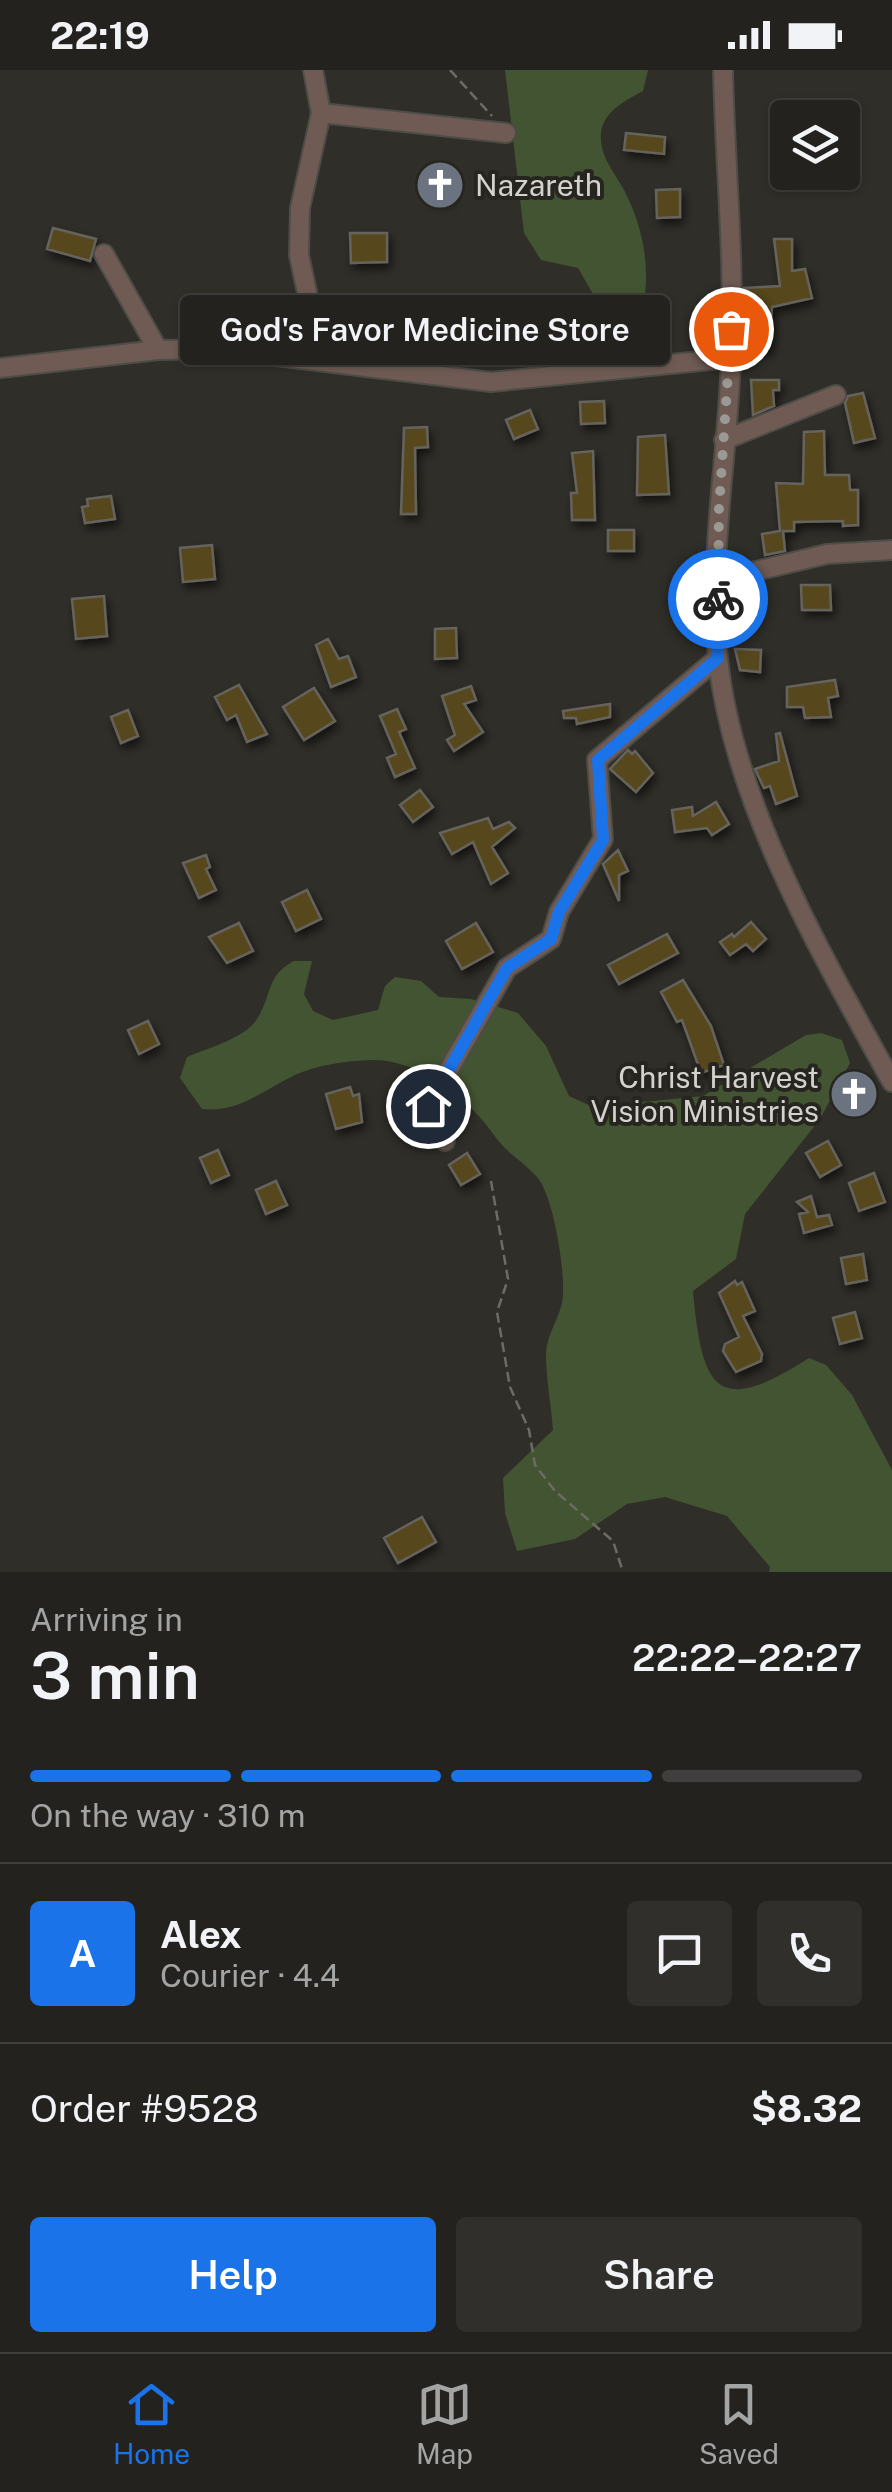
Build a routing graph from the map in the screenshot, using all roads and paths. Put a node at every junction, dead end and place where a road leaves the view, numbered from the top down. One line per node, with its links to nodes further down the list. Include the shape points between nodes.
1 (313, 70): 4 (street)
2 (450, 70): 5 (path)
3 (722, 70): 8 (street)
4 (321, 113): 5 (street); 9 (street, via 300,208 299,255 318,344)
5 (506, 133)
6 (104, 254): 7 (street)
7 (158, 350): 9 (street, via 217,349); 10 (street)
8 (732, 358): 9 (street, via 491,382); 12 (street)
9 (333, 362)
10 (0, 368)
11 (836, 395): 12 (street)
12 (724, 440): 14 (street)
13 (892, 550): 14 (street, via 827,554)
14 (718, 580): 15 (street)
15 (718, 658): 16 (street, via 736,746 781,874); 17 (street, via 598,760 603,840 559,912 551,939 507,968 428,1106)
16 (892, 1082)
17 (446, 1142)
18 (491, 1182): 19 (path, via 508,1279 497,1312 510,1387 535,1465 612,1541)
19 (623, 1572)

